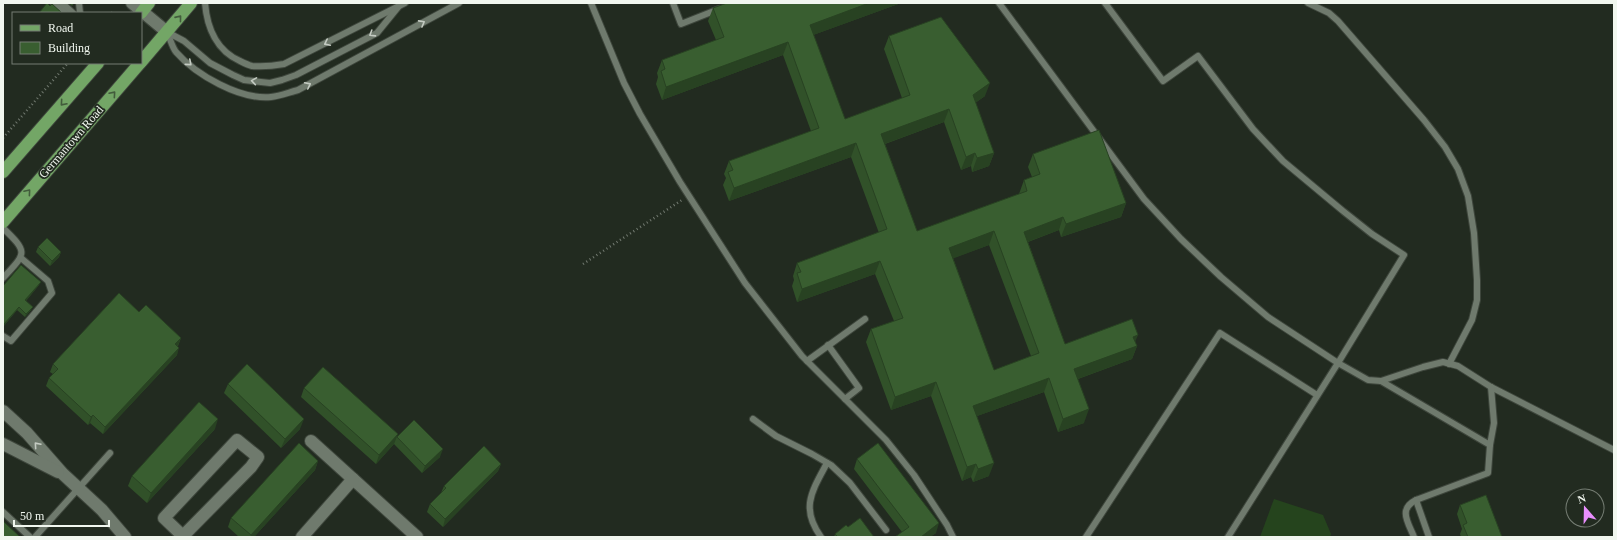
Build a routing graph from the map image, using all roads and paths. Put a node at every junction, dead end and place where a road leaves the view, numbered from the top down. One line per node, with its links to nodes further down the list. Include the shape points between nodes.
1 (54, 3): 16 (lane)
2 (62, 3): 17 (lane)
3 (132, 3): 15 (street)
4 (191, 3): 18 (main road, Germantown Road, one-way to 4)
5 (205, 3): 13 (lane, one-way to 5, via 284,64 268,67 250,66 223,50 214,39 206,17)
6 (405, 3): 13 (lane)
7 (459, 3): 18 (lane, one-way to 7, via 175,51 203,75 248,96 272,97 298,90)
8 (591, 3): 25 (lane, via 624,83 659,148)
9 (673, 3): 14 (lane, via 681,24)
10 (999, 3): 35 (lane, via 1144,199 1181,239 1221,278 1268,317)
11 (1105, 3): 35 (lane, via 1163,81 1198,56 1253,129 1283,161 1343,212 1404,255)
12 (1308, 3): 36 (lane, via 1329,13 1338,21 1424,120 1458,169 1468,196 1478,280 1472,320)
13 (399, 6): 18 (lane, one-way to 18, via 376,33 296,75 270,83 233,76)
14 (722, 8)
15 (144, 9): 18 (street)
16 (64, 12)
17 (72, 12)
18 (167, 32): 19 (main road, Germantown Road)
19 (142, 62)
20 (67, 64): 23 (path)
21 (97, 64): 24 (main road, one-way to 24)
22 (140, 64): 26 (main road, Germantown Road, one-way to 22)
23 (3, 138)
24 (3, 172)
25 (689, 196): 29 (path); 34 (lane, via 745,283)
26 (3, 222)
27 (3, 228): 28 (lane, via 22,250)
28 (21, 258): 30 (lane); 32 (lane, via 48,281 52,293 11,341)
29 (583, 264)
30 (3, 278)
31 (865, 319): 33 (lane)
32 (3, 336)
33 (828, 345): 34 (lane); 40 (lane, via 859,388)
34 (807, 361): 40 (lane)
35 (1338, 362): 37 (lane, via 1368,380); 39 (lane)
36 (1450, 364): 37 (lane, via 1443,362 1423,366); 38 (lane, via 1458,366)
37 (1382, 381): 45 (lane)
38 (1491, 387): 45 (lane, via 1494,423); 46 (lane)
39 (1316, 395): 63 (lane, via 1220,333); 64 (lane)
40 (845, 399): 62 (lane, via 886,440 914,475)
41 (3, 411): 49 (street, one-way to 41, via 27,433)
42 (754, 419): 48 (lane, via 776,436)
43 (311, 441): 50 (street)
44 (3, 444): 49 (street)
45 (1490, 445): 52 (lane, via 1488,473)
46 (1614, 450)
47 (110, 452): 51 (lane)
48 (827, 463): 54 (lane, via 850,483); 61 (lane, via 810,497 809,508 810,518)
49 (63, 474): 51 (street)
50 (353, 479): 59 (street); 60 (street)
51 (78, 489): 57 (lane); 58 (street, via 102,510)
52 (1416, 500): 65 (lane, via 1409,503 1405,514); 66 (lane)
53 (3, 512): 56 (lane)
54 (886, 530)
55 (182, 536): 55 (street, via 258,457 237,440 164,518)
56 (30, 537)
57 (35, 537)
58 (125, 537)
59 (302, 537)
60 (417, 537)
61 (821, 537)
62 (953, 537)
63 (1086, 537)
64 (1228, 537)
65 (1414, 537)
66 (1429, 537)

